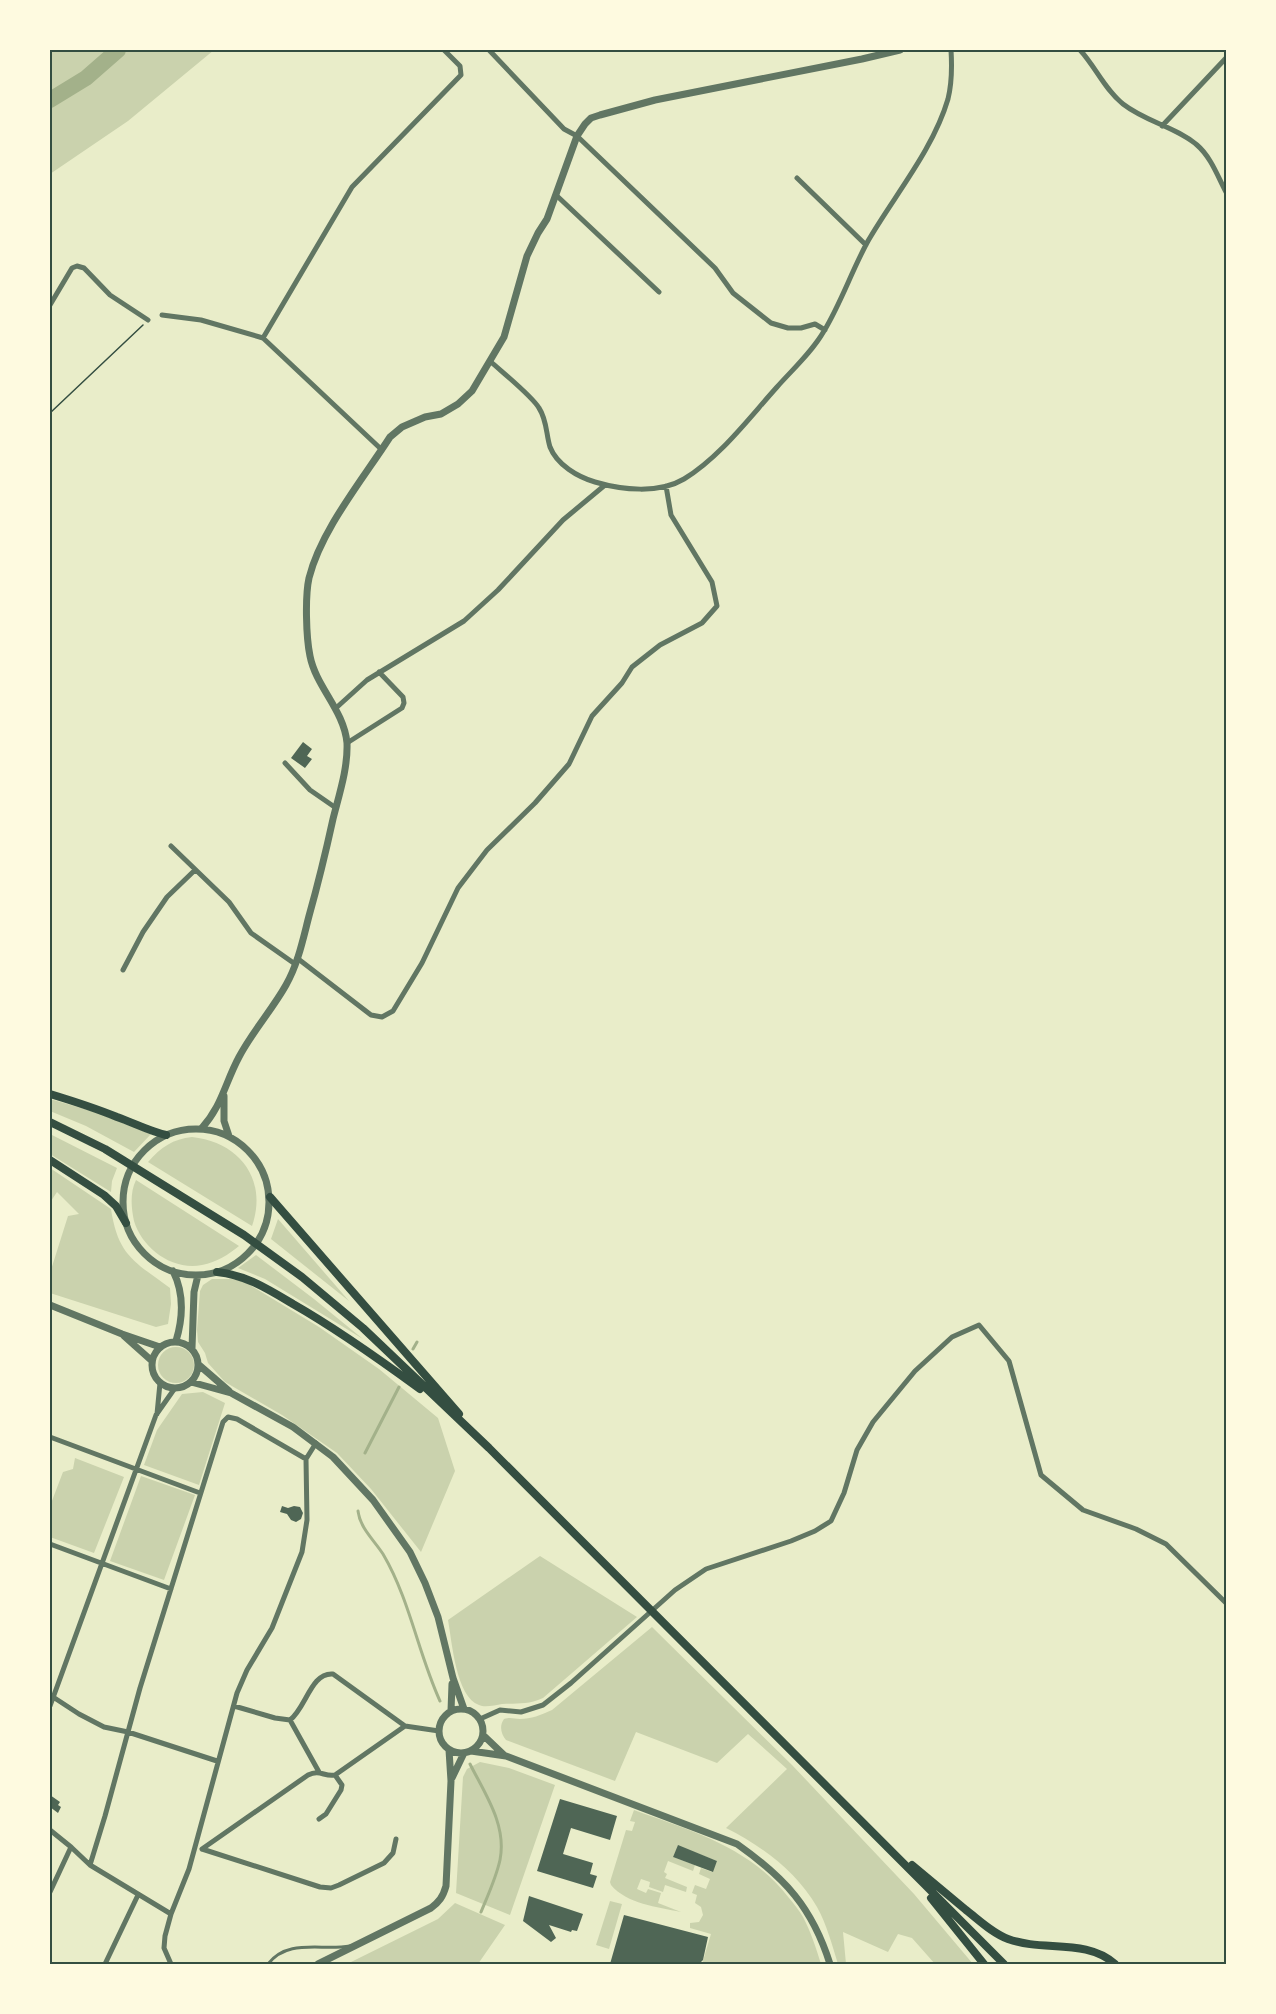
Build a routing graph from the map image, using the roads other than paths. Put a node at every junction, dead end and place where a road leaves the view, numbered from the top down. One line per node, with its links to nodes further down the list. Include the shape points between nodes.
1 (444, 50): 18 (street, via 460,66 461,75 352,187)
2 (489, 50): 8 (street, via 564,129)
3 (900, 50): 8 (street, via 633,106 591,118)
4 (951, 50): 12 (street, via 948,98 939,123)
5 (1081, 50): 7 (street, via 1123,104)
6 (1227, 58): 7 (street)
7 (1162, 126): 10 (street, via 1197,145)
8 (577, 136): 11 (street); 17 (street, via 715,268 732,293 771,323 788,328 815,324)
9 (797, 178): 12 (street)
10 (1227, 192)
11 (556, 195): 13 (street); 19 (street, via 548,219 527,256 504,337)
12 (866, 245): 17 (street)
13 (659, 292)
14 (50, 305): 16 (street, via 77,266 84,268 110,295)
15 (162, 315): 18 (street, via 201,320)
16 (148, 320)
17 (825, 330): 22 (street, via 727,442 698,469)
18 (263, 338): 20 (street)
19 (490, 361): 20 (street, via 472,392 458,404 402,427); 21 (street, via 538,406 555,457 584,479)
20 (382, 450): 24 (street, via 332,525 309,580 310,657)
21 (605, 485): 22 (street, via 635,489); 23 (street, via 563,520 464,621)
22 (666, 486): 30 (street, via 671,514 712,582 717,606 702,623 660,645 632,667 592,716 569,764 487,850 458,888 422,963 393,1011 381,1017 370,1016)
23 (379, 672): 24 (street); 25 (street, via 403,697 402,708)
24 (336, 708): 25 (street)
25 (347, 743): 27 (street)
26 (285, 763): 27 (street, via 310,790)
27 (336, 808): 30 (street)
28 (171, 846): 29 (street)
29 (195, 870): 30 (street, via 229,902 250,933); 31 (street, via 167,897)
30 (296, 961): 32 (street, via 286,985 239,1056)
31 (123, 970)
32 (224, 1090): 35 (street, via 217,1109); 37 (street, via 224,1121)
33 (50, 1094): 36 (main road)
34 (50, 1122): 55 (main road, via 143,1172 302,1277 363,1328)
35 (201, 1129): 36 (street); 37 (street)
36 (166, 1135): 40 (street, via 136,1160 123,1197)
37 (229, 1136): 39 (street, via 253,1155)
38 (50, 1160): 40 (main road, via 104,1196)
39 (270, 1197): 42 (street, via 267,1221 252,1249 235,1264); 59 (main road)
40 (126, 1223): 41 (street, via 139,1248)
41 (173, 1271): 43 (street); 46 (street, via 181,1286)
42 (217, 1272): 43 (street); 55 (main road, via 252,1280 323,1321)
43 (198, 1275): 48 (street)
44 (50, 1305): 45 (street)
45 (122, 1334): 47 (street); 49 (street)
46 (176, 1341): 47 (street); 48 (street)
47 (160, 1347): 49 (street)
48 (192, 1348): 50 (street)
49 (152, 1361): 52 (street)
50 (199, 1365): 51 (street); 54 (street)
51 (191, 1382): 53 (street); 54 (street)
52 (160, 1383): 53 (street); 56 (street)
53 (175, 1388): 56 (street)
54 (231, 1393): 58 (street)
55 (446, 1409): 59 (main road)
56 (156, 1415): 61 (street)
57 (50, 1437): 61 (street)
58 (316, 1443): 60 (street); 67 (street, via 361,1486 410,1552 438,1617)
59 (489, 1448): 88 (main road)
60 (306, 1459): 62 (street, via 228,1417); 70 (street, via 307,1520 302,1552 272,1628 247,1670)
61 (136, 1469): 62 (street); 64 (street)
62 (200, 1493): 65 (street)
63 (50, 1544): 64 (street)
64 (101, 1564): 65 (street); 68 (street)
65 (171, 1589): 77 (street)
66 (1227, 1603): 73 (street, via 1166,1544 1083,1510 1041,1475 1009,1361 979,1325 952,1337 915,1371 873,1422 857,1450 831,1521 791,1541 706,1569 675,1590 543,1705 521,1712 500,1710)
67 (453, 1678): 71 (street); 72 (street)
68 (51, 1695): 69 (street); 77 (street, via 104,1727)
69 (50, 1706)
70 (234, 1706): 74 (street); 82 (street)
71 (464, 1709): 72 (street); 73 (street)
72 (451, 1711): 76 (street, via 443,1718)
73 (480, 1719): 78 (street)
74 (290, 1720): 75 (street, via 317,1680 333,1674); 83 (street)
75 (405, 1726): 76 (street); 84 (street)
76 (439, 1731): 79 (street, via 441,1743)
77 (128, 1732): 82 (street); 93 (street)
78 (483, 1735): 80 (street); 81 (street)
79 (449, 1750): 80 (street); 85 (street)
80 (468, 1752): 81 (street); 85 (street)
81 (506, 1756): 102 (street, via 737,1844 787,1885 809,1914)
82 (217, 1761): 91 (street)
83 (319, 1772): 84 (street); 92 (street, via 308,1775)
84 (335, 1775): 86 (street, via 341,1790)
85 (451, 1781): 97 (street, via 443,1895 431,1908)
86 (319, 1819)
87 (50, 1830): 90 (street)
88 (875, 1835): 103 (main road); 104 (main road); 105 (main road, via 988,1928 1006,1938 1035,1945 1080,1948 1096,1952)
89 (396, 1839): 92 (street, via 393,1852 384,1863 331,1888)
90 (71, 1847): 93 (street); 94 (street)
91 (195, 1847): 92 (street); 96 (street)
92 (202, 1849)
93 (90, 1865): 95 (street)
94 (50, 1892)
95 (138, 1895): 96 (street); 98 (street)
96 (171, 1914): 99 (street, via 164,1948)
97 (366, 1941): 100 (lane, via 333,1948 293,1948 283,1951); 101 (street)
98 (105, 1965)
99 (171, 1965)
100 (268, 1965)
101 (318, 1965)
102 (830, 1965)
103 (984, 1965)
104 (1004, 1965)
105 (1115, 1965)

